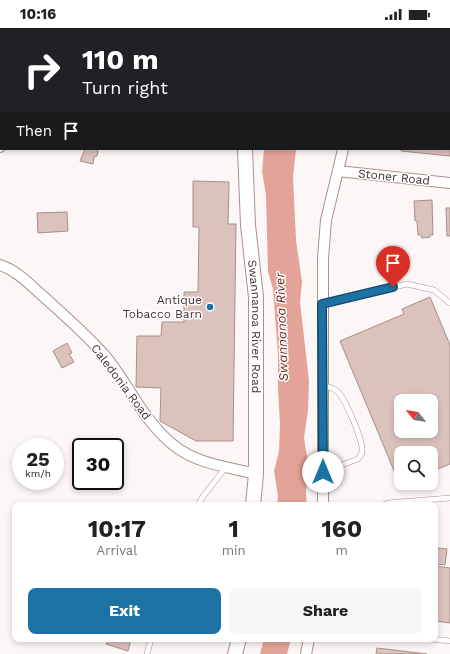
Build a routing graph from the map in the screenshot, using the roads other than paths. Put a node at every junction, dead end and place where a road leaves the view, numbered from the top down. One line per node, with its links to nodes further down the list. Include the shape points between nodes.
1 (245, 150): 11 (main road, Swannanoa River Road, via 248,225 256,297)
2 (342, 150): 3 (street)
3 (338, 170): 4 (street, Stoner Road); 7 (street, via 326,220)
4 (450, 183)
5 (0, 265): 9 (street, Caledonia Road, via 16,272 82,332 107,359 149,420 176,448 196,459)
6 (450, 302): 7 (lane, via 434,290 407,284)
7 (322, 304): 8 (street)
8 (322, 386): 10 (street); 10 (lane, via 331,387 343,399 362,446 358,459)
9 (227, 467): 11 (street, Caledonia Road); 13 (lane)
10 (323, 472): 15 (street)
11 (256, 474): 14 (main road, Swannanoa River Road)
12 (450, 498): 16 (lane)
13 (200, 502)
14 (252, 502)
15 (323, 502)
16 (400, 502)
17 (438, 640): 18 (lane)
18 (450, 641)
19 (150, 642): 22 (lane)
20 (238, 642): 23 (main road)
21 (308, 642): 24 (street)
22 (147, 654)
23 (235, 654)
24 (306, 654)

